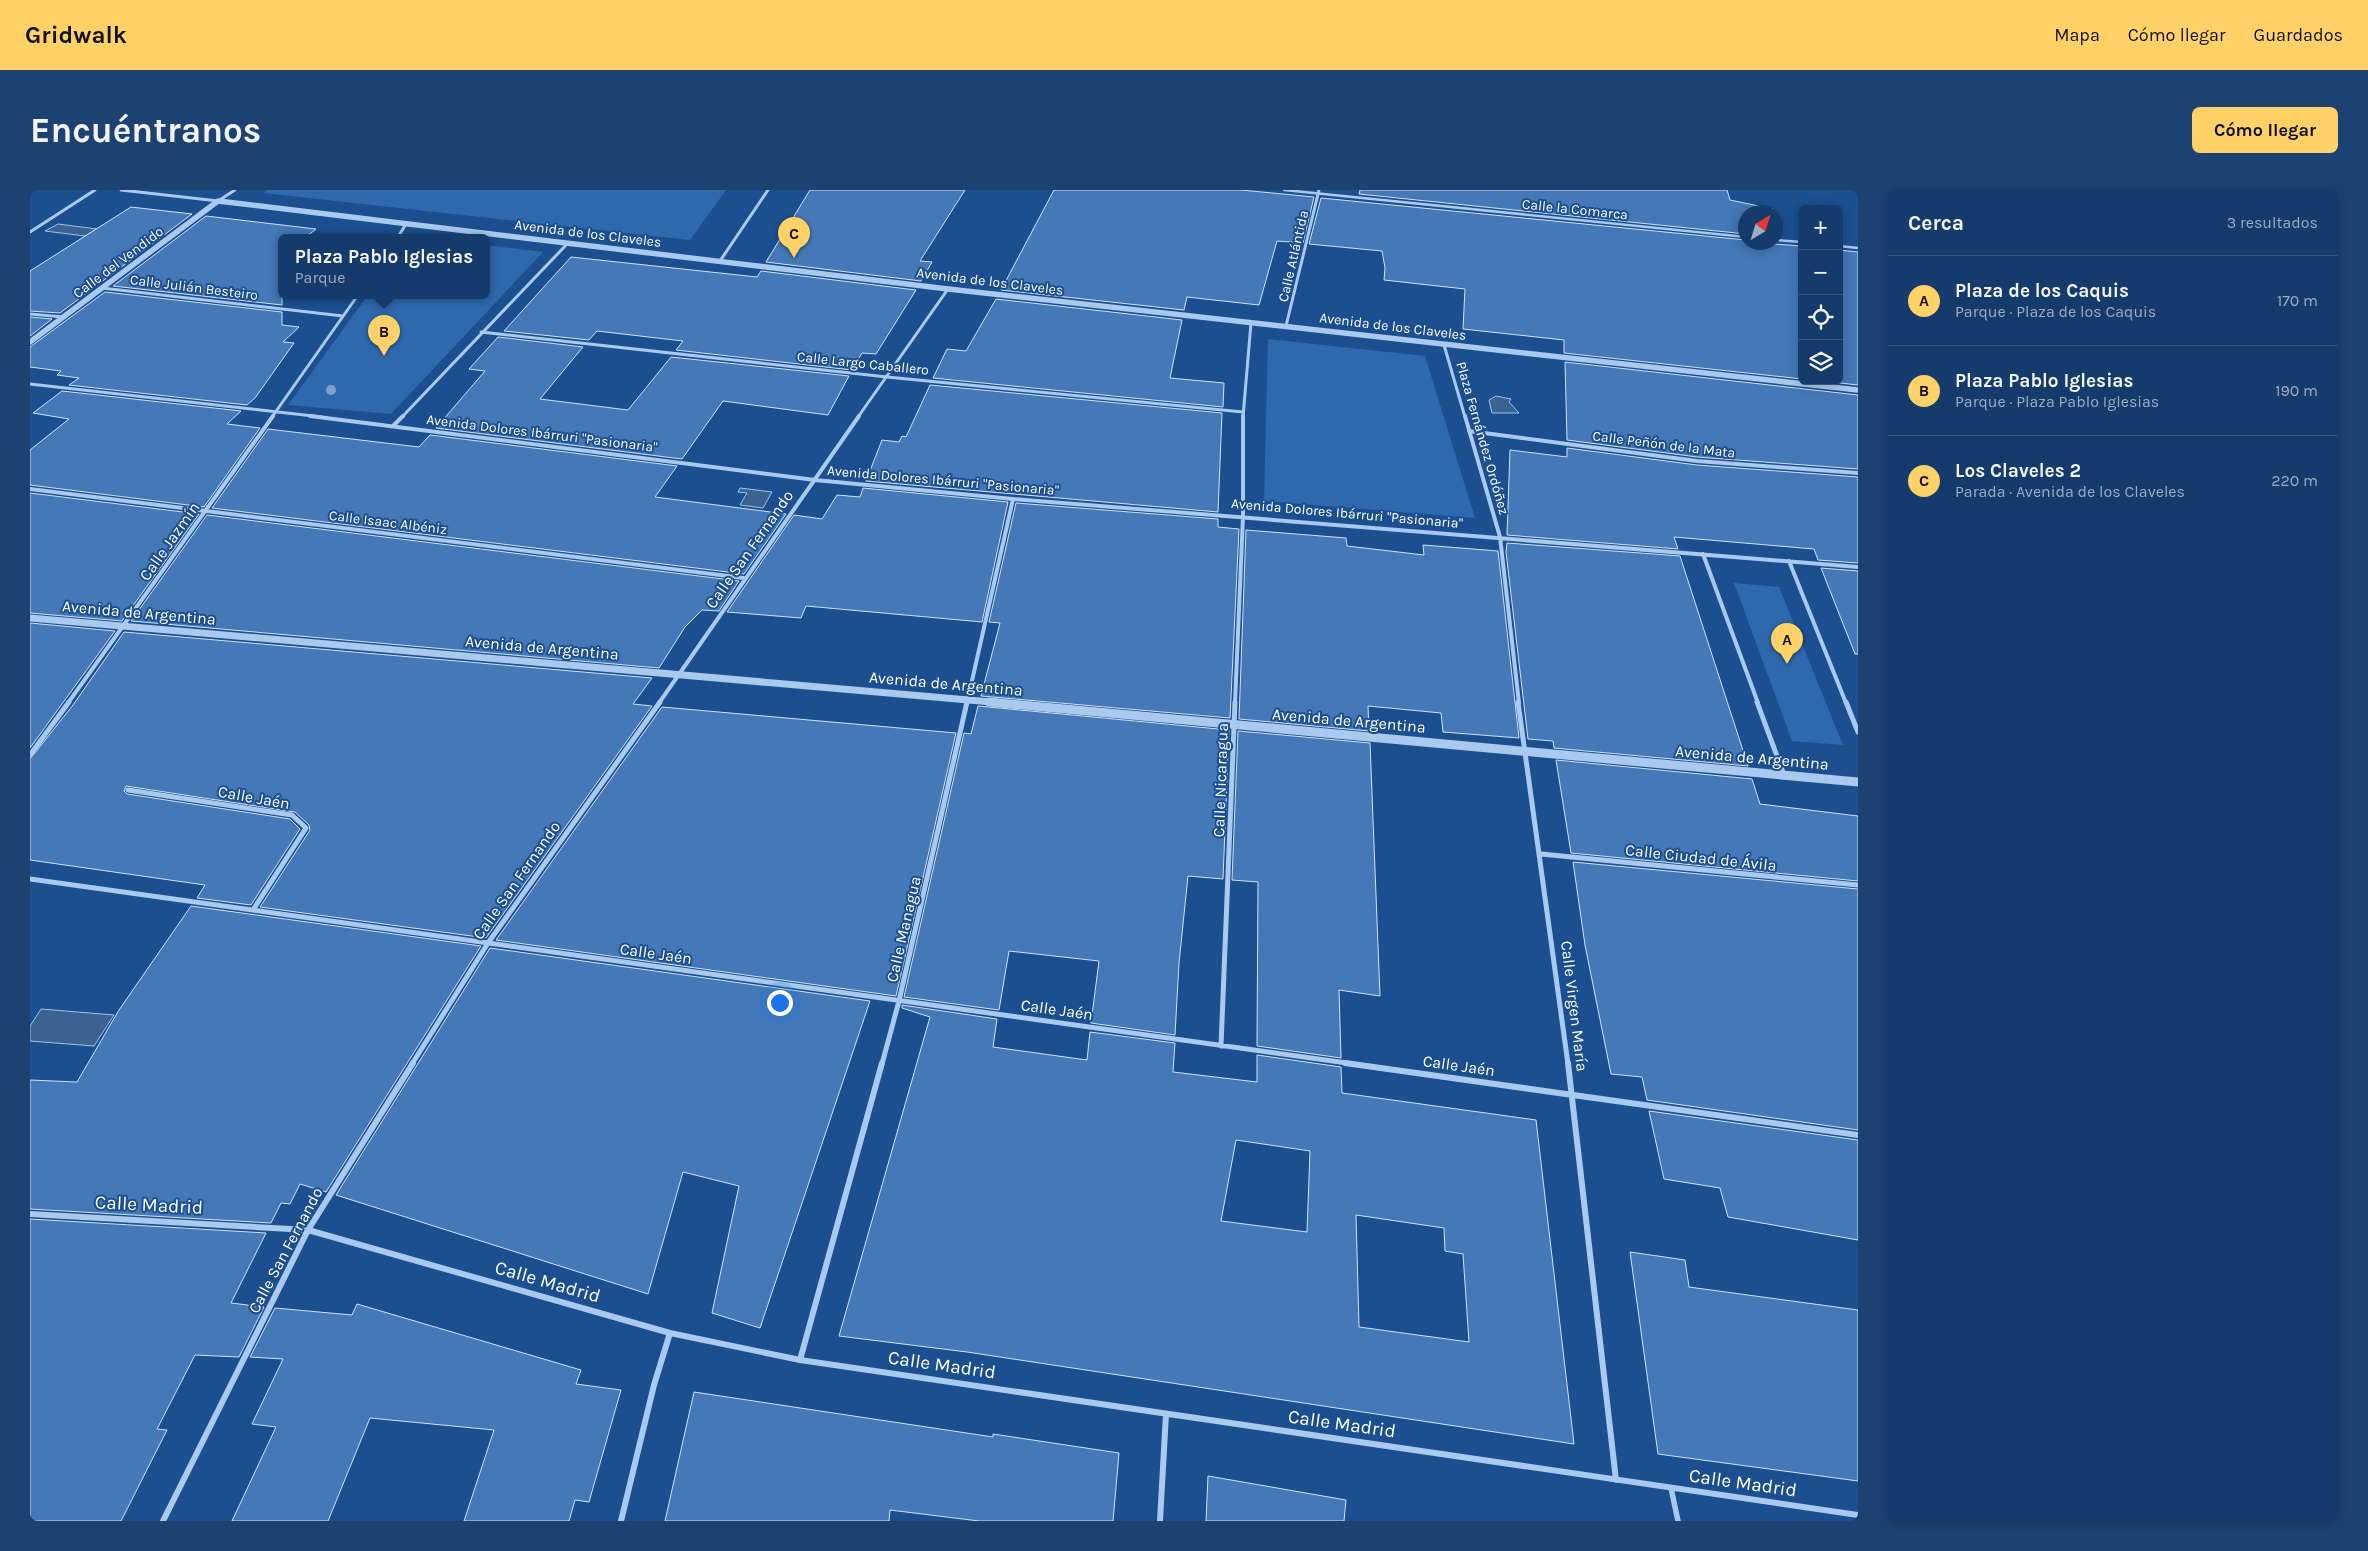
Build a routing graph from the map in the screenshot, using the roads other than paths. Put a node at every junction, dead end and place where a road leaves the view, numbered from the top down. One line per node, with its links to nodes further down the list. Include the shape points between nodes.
1 (95, 190): 9 (street)
2 (120, 190): 7 (street, Avenida de los Claveles)
3 (235, 190): 7 (street)
4 (768, 190): 17 (street)
5 (1284, 190): 6 (street, Calle la Comarca)
6 (1318, 192): 11 (street, Calle la Comarca); 25 (street, Calle Atlántida)
7 (218, 200): 8 (street, Avenida de los Claveles); 18 (street, Calle del Vendido)
8 (406, 224): 10 (street); 14 (street, Avenida de los Claveles)
9 (30, 232)
10 (400, 234)
11 (1738, 236)
12 (1783, 241): 13 (street)
13 (1798, 242)
14 (568, 243): 17 (street, Avenida de los Claveles); 26 (street)
15 (1843, 246): 16 (street)
16 (1858, 248)
17 (720, 262): 19 (street, Avenida de los Claveles)
18 (102, 288): 22 (street, Calle Julián Besteiro); 23 (street, Calle del Vendido)
19 (948, 289): 24 (street, Avenida de los Claveles); 29 (street, Calle San Fernando)
20 (355, 299): 22 (street, Calle Jazmín)
21 (30, 314): 23 (street)
22 (343, 316): 33 (street, Calle Jazmín)
23 (63, 317): 27 (street, Calle del Vendido)
24 (1251, 323): 25 (street, Avenida de los Claveles); 32 (street)
25 (1286, 326): 28 (street, Avenida de los Claveles)
26 (481, 332): 29 (street, Calle Largo Caballero); 34 (street)
27 (30, 342)
28 (1444, 345): 31 (street, Avenida de los Claveles); 35 (street, Plaza Fernández Ordóñez)
29 (887, 377): 32 (street, Calle Largo Caballero); 37 (street, Calle San Fernando)
30 (30, 384): 33 (street, Avenida Dolores Ibárruri "Pasionaria")
31 (1858, 390)
32 (1243, 412): 41 (street)
33 (275, 414): 34 (street, Avenida Dolores Ibárruri "Pasionaria"); 40 (street, Calle Jazmín)
34 (394, 426): 37 (street, Avenida Dolores Ibárruri "Pasionaria")
35 (1469, 431): 36 (street, Calle Peñón de la Mata, via 1697,461); 42 (street, Plaza Fernández Ordóñez)
36 (1858, 473)
37 (815, 480): 39 (street, Avenida Dolores Ibárruri "Pasionaria"); 46 (street, Calle San Fernando)
38 (30, 489): 40 (street, Calle Isaac Albéniz)
39 (1013, 499): 41 (street, Avenida Dolores Ibárruri "Pasionaria"); 50 (street, Calle Managua)
40 (206, 510): 46 (street, Calle Isaac Albéniz); 48 (street, Calle Jazmín)
41 (1243, 516): 42 (street, Avenida Dolores Ibárruri "Pasionaria"); 51 (street, Calle Nicaragua)
42 (1500, 537): 43 (street, Avenida Dolores Ibárruri "Pasionaria"); 53 (street, Calle Virgen María)
43 (1703, 554): 44 (street, Avenida Dolores Ibárruri "Pasionaria"); 55 (street)
44 (1789, 561): 45 (street, Avenida Dolores Ibárruri "Pasionaria"); 52 (street)
45 (1858, 567)
46 (744, 578): 49 (street, Calle San Fernando)
47 (30, 618): 48 (street, Avenida de Argentina)
48 (124, 626): 49 (street, Avenida de Argentina); 54 (street, Calle Jazmín)
49 (680, 674): 50 (street, Avenida de Argentina); 62 (street, Calle San Fernando)
50 (967, 700): 51 (street, Avenida de Argentina); 63 (street, Calle Managua)
51 (1235, 724): 53 (street, Avenida de Argentina); 64 (street, Calle Nicaragua)
52 (1858, 732)
53 (1524, 751): 55 (street, Avenida de Argentina); 58 (street, Calle Virgen María)
54 (30, 755)
55 (1784, 775): 56 (street, Avenida de Argentina)
56 (1858, 782)
57 (128, 790): 61 (street, Calle Jaén, via 292,815 299,821 306,828)
58 (1541, 854): 60 (street, Calle Ciudad de Ávila); 65 (street, Calle Virgen María)
59 (30, 879): 61 (street, Calle Jaén)
60 (1858, 885)
61 (253, 910): 62 (street, Calle Jaén)
62 (488, 943): 63 (street, Calle Jaén); 68 (street, Calle San Fernando)
63 (899, 1001): 64 (street, Calle Jaén); 70 (street, Calle Managua)
64 (1221, 1046): 65 (street, Calle Jaén)
65 (1572, 1095): 66 (street, Calle Jaén); 72 (street, Calle Virgen María)
66 (1858, 1134)
67 (30, 1214): 68 (street, Calle Madrid)
68 (308, 1230): 69 (street, Calle Madrid); 75 (street, Calle San Fernando)
69 (670, 1333): 70 (street, Calle Madrid); 76 (street)
70 (800, 1360): 71 (street, Calle Madrid)
71 (1166, 1414): 72 (street, Calle Madrid); 77 (street)
72 (1616, 1480): 73 (street, Calle Madrid)
73 (1671, 1488): 74 (street, Calle Madrid); 78 (street)
74 (1858, 1516)
75 (163, 1521)
76 (621, 1521)
77 (1160, 1521)
78 (1678, 1521)

